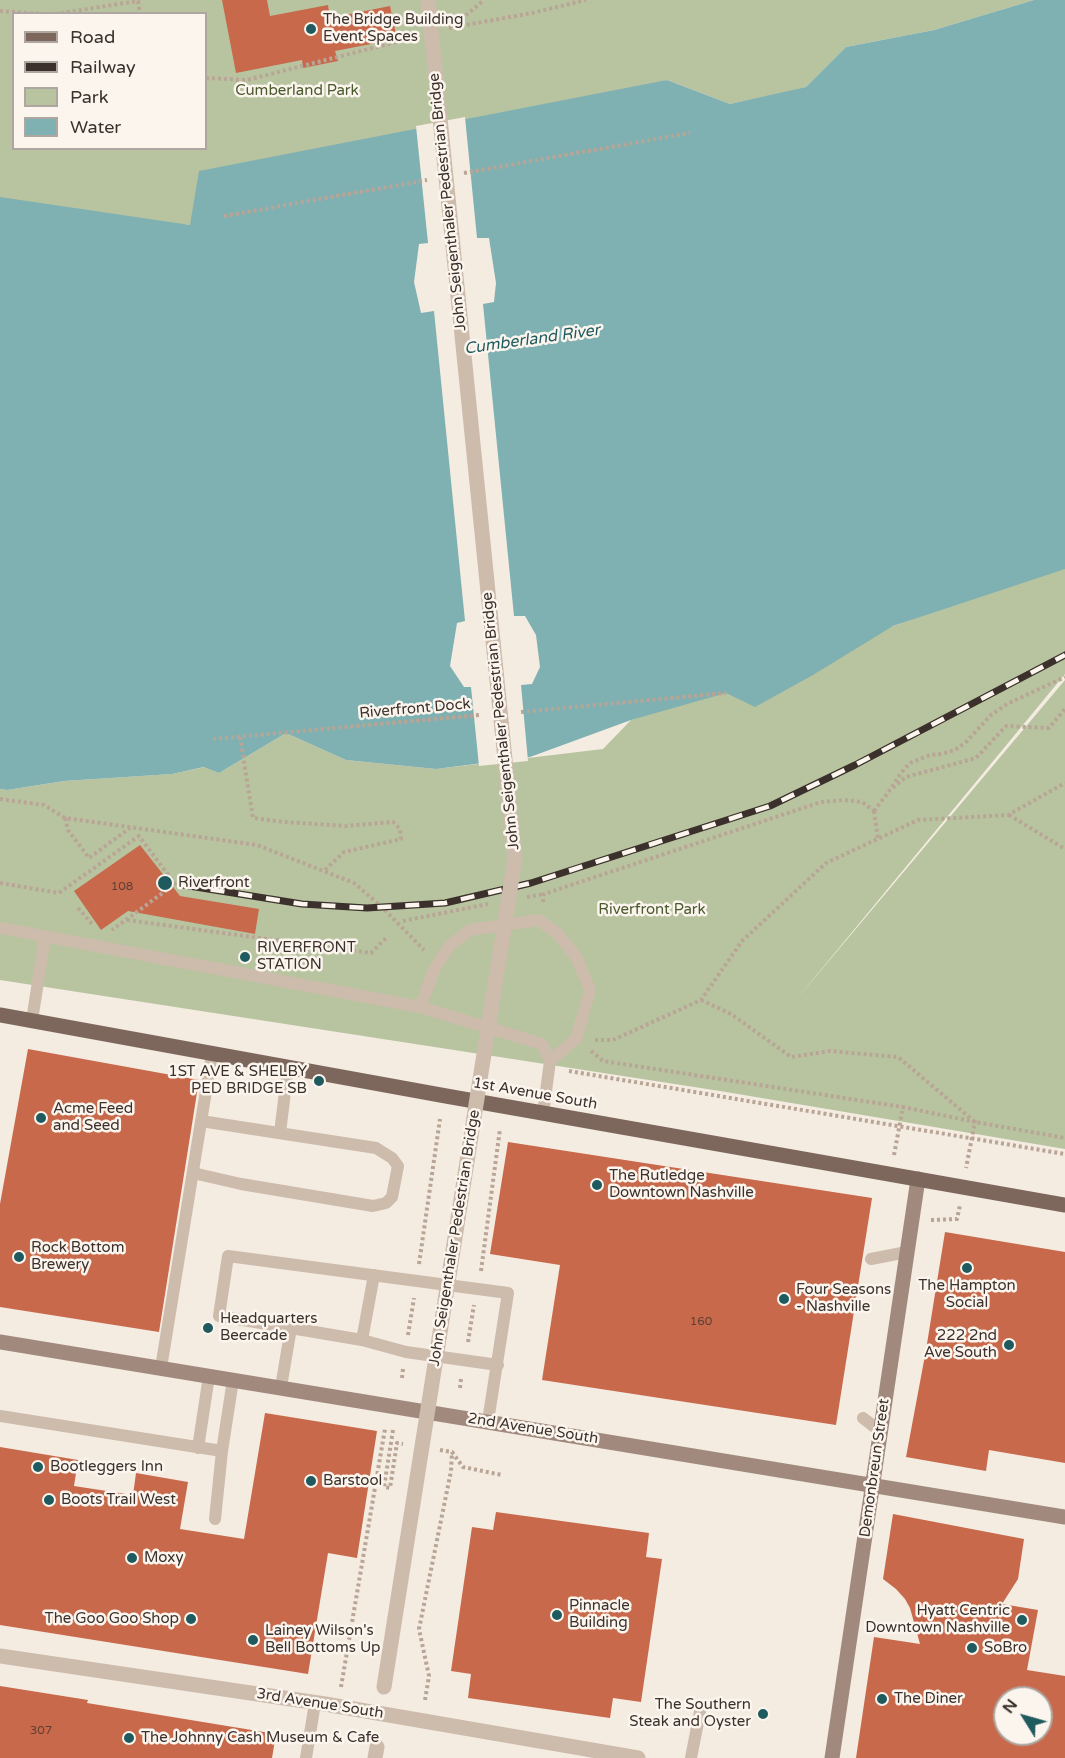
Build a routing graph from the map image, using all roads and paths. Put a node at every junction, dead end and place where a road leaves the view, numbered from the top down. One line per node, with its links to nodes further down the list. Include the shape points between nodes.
1 (138, 0): 5 (path)
2 (428, 0): 90 (street, John Seigenthaler Pedestrian Bridge, bridge, via 514,858)
3 (484, 0): 6 (path)
4 (586, 0): 6 (path)
5 (67, 12)
6 (450, 28): 7 (path)
7 (439, 31)
8 (416, 37): 9 (path, via 247,80)
9 (207, 78)
10 (1065, 677): 18 (path, via 1007,704 955,750 910,763)
11 (726, 693): 13 (path)
12 (1065, 709): 18 (path, via 1049,728 1006,726 976,758 906,777)
13 (512, 712)
14 (488, 714): 15 (path, Riverfront Dock)
15 (240, 737): 16 (path, Riverfront Dock); 26 (path, via 253,818 346,826 393,822 400,829 401,839 344,852)
16 (213, 739)
17 (1065, 783): 21 (path)
18 (890, 790): 20 (path)
19 (0, 799): 22 (path, via 44,805)
20 (874, 811): 24 (path); 28 (path, via 862,802 821,802)
21 (1008, 815): 24 (path, via 918,820); 25 (path)
22 (65, 818): 23 (path); 23 (path, via 68,830 89,858)
23 (131, 828): 26 (path, via 257,845)
24 (878, 839): 41 (path, via 826,863 742,941)
25 (1065, 849)
26 (324, 871): 40 (path, via 354,883 382,907 430,957)
27 (0, 883): 32 (path, via 58,892 139,836 175,884)
28 (544, 894): 29 (path); 33 (path)
29 (523, 898)
30 (491, 904): 34 (path)
31 (78, 908): 36 (path)
32 (126, 920): 37 (path); 38 (path, via 371,953)
33 (539, 920): 40 (lane, via 470,930 450,945); 45 (lane, via 557,933 577,958 590,990)
34 (404, 921)
35 (0, 928): 39 (lane)
36 (97, 929)
37 (111, 931)
38 (388, 936)
39 (45, 938): 42 (lane); 44 (lane)
40 (435, 968): 42 (lane)
41 (701, 1000): 45 (path, via 613,1040); 53 (path, via 731,1014 791,1058 830,1051 898,1057)
42 (420, 1008): 47 (lane, via 542,1044)
43 (0, 1015): 44 (main road, 1st Avenue South)
44 (33, 1020): 46 (main road, 1st Avenue South)
45 (576, 1039): 47 (lane); 49 (path, via 603,1061)
46 (212, 1053): 48 (main road, 1st Avenue South); 52 (lane)
47 (549, 1065): 50 (lane); 54 (path)
48 (288, 1067): 50 (main road, 1st Avenue South); 56 (lane)
49 (903, 1107): 53 (path); 54 (path)
50 (543, 1114): 61 (main road, 1st Avenue South)
51 (440, 1119): 69 (path)
52 (201, 1121): 56 (lane); 60 (lane)
53 (975, 1122): 57 (path); 58 (path)
54 (900, 1125): 57 (path); 61 (path)
55 (500, 1129): 70 (path)
56 (280, 1133): 60 (lane, via 376,1148 398,1166 392,1197 373,1206)
57 (972, 1138): 59 (path); 63 (path)
58 (1065, 1138)
59 (1065, 1154)
60 (193, 1173): 77 (lane)
61 (891, 1174): 62 (main road, 1st Avenue South)
62 (918, 1179): 63 (main road, 1st Avenue South); 66 (street, Demonbreun Street)
63 (963, 1187): 64 (main road, 1st Avenue South); 65 (path)
64 (1065, 1205)
65 (957, 1219)
66 (907, 1252): 67 (lane); 88 (street, Demonbreun Street)
67 (871, 1259)
68 (374, 1275): 69 (lane); 71 (lane, via 228,1256 219,1316); 72 (lane)
69 (416, 1280): 70 (lane); 74 (path)
70 (478, 1289): 75 (path); 76 (lane, via 508,1293)
71 (291, 1328): 72 (lane); 81 (lane)
72 (362, 1340): 74 (lane)
73 (0, 1342): 77 (street, 2nd Avenue South)
74 (406, 1352): 75 (lane); 79 (path)
75 (464, 1360): 76 (lane); 82 (path)
76 (498, 1365): 85 (lane)
77 (161, 1368): 78 (street, 2nd Avenue South)
78 (209, 1376): 80 (street, 2nd Avenue South); 89 (lane)
79 (402, 1378)
80 (233, 1380): 81 (street, 2nd Avenue South); 91 (lane)
81 (281, 1387): 85 (street, 2nd Avenue South)
82 (459, 1388)
83 (0, 1416): 89 (lane)
84 (863, 1418): 88 (lane)
85 (488, 1421): 94 (street, 2nd Avenue South)
86 (385, 1429): 98 (path)
87 (393, 1430): 90 (path, via 384,1487 390,1488 398,1443)
88 (881, 1432): 94 (street, Demonbreun Street)
89 (198, 1448): 91 (lane)
90 (422, 1448): 92 (path); 99 (street, John Seigenthaler Pedestrian Bridge, bridge)
91 (222, 1451): 96 (lane)
92 (452, 1452): 93 (path, via 463,1467); 100 (path, via 419,1629 429,1676)
93 (502, 1475)
94 (873, 1486): 95 (street, 2nd Avenue South); 106 (street, Demonbreun Street)
95 (1065, 1517)
96 (215, 1519)
97 (0, 1656): 101 (street, 3rd Avenue South)
98 (341, 1687)
99 (384, 1687)
100 (425, 1700)
101 (315, 1703): 103 (lane); 104 (street, 3rd Avenue South)
102 (700, 1712): 105 (lane)
103 (306, 1758)
104 (633, 1758)
105 (691, 1758)
106 (832, 1758)

